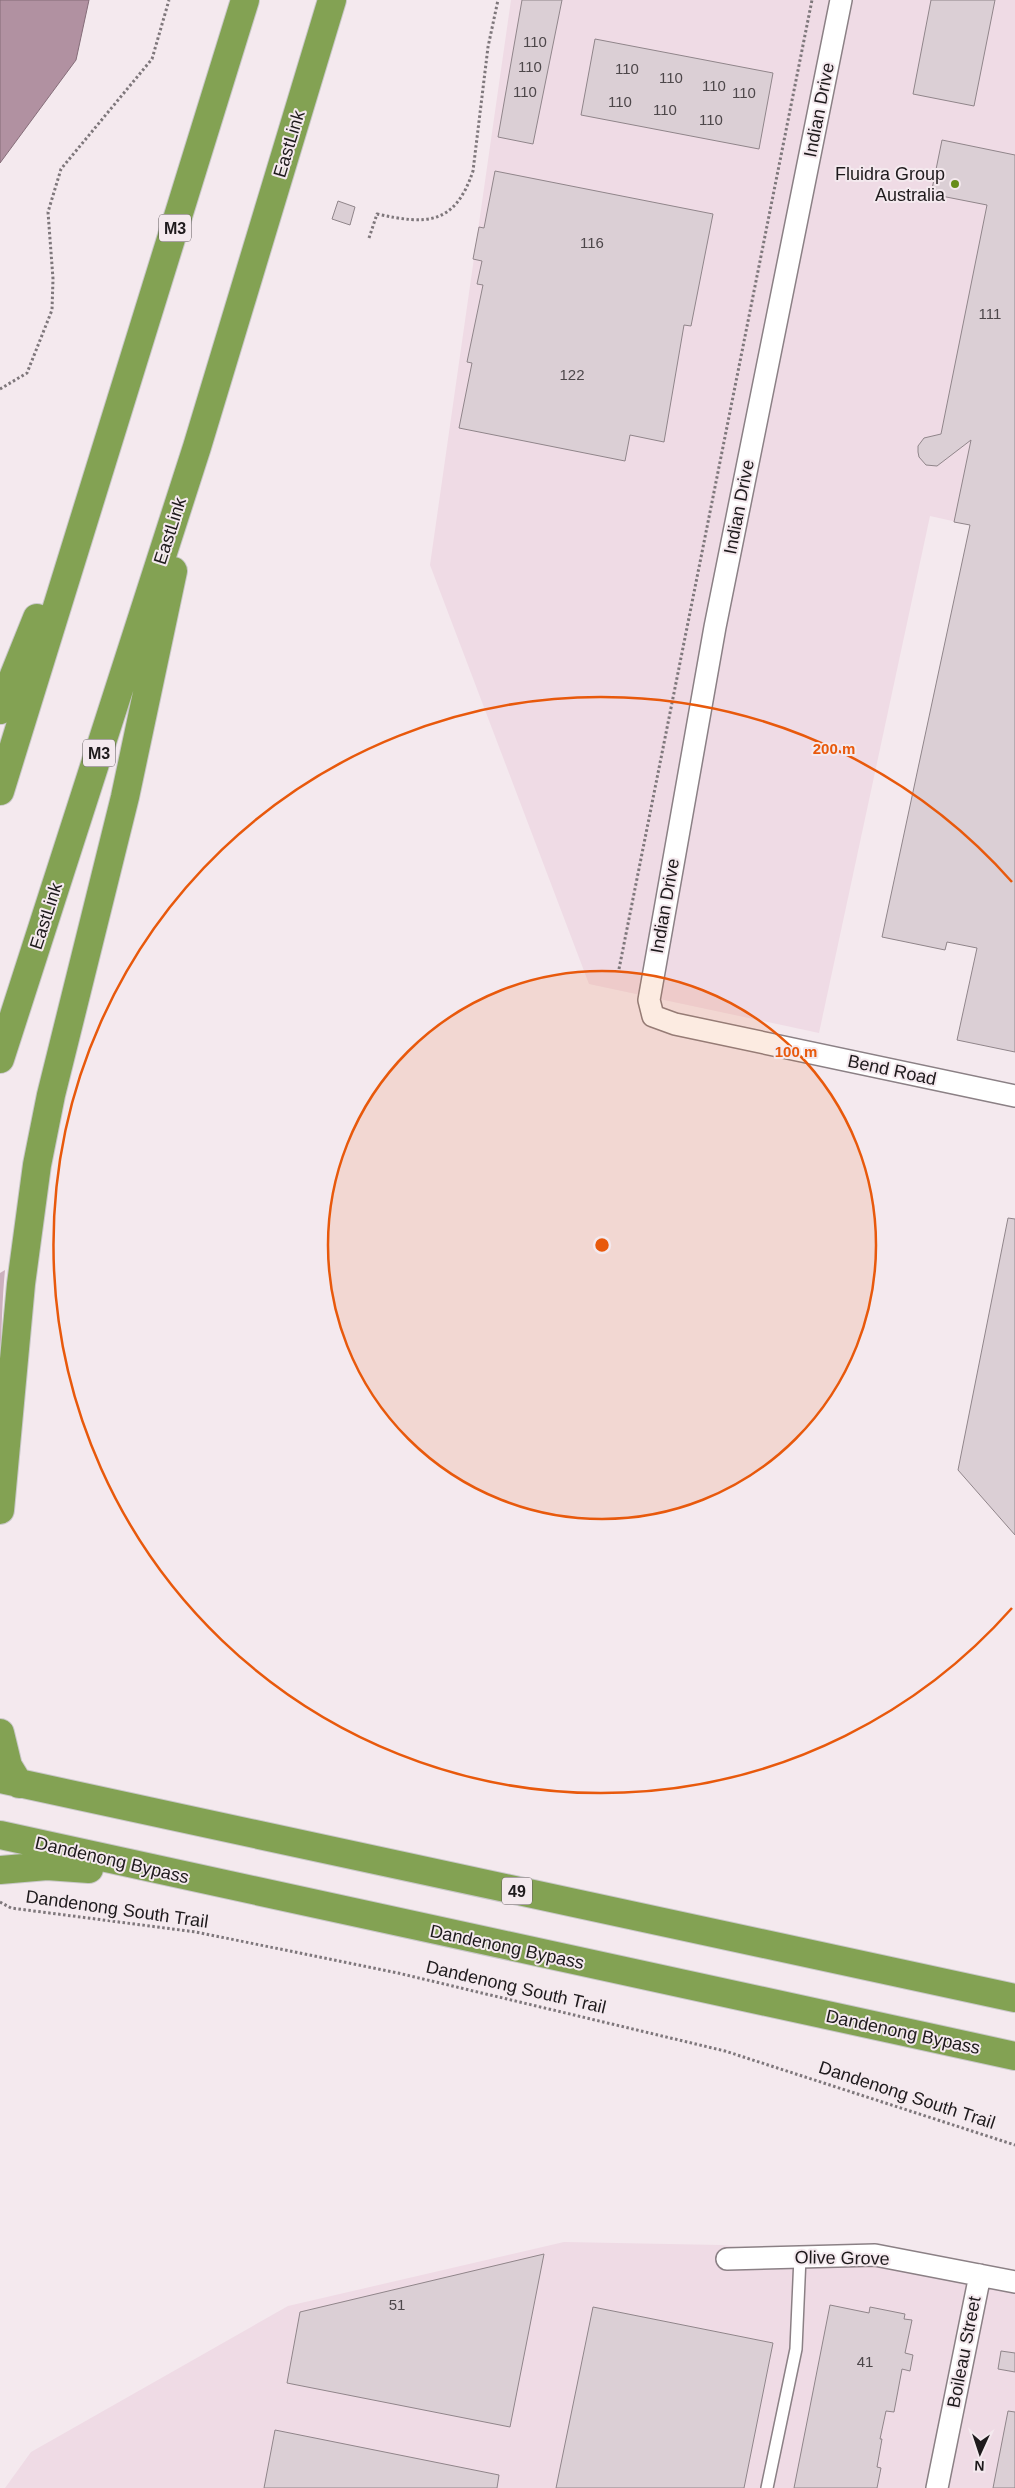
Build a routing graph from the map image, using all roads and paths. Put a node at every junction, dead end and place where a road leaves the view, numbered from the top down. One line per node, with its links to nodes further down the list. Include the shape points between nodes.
1 (169, 0): 10 (path, via 152,60 61,169 48,212 52,310 27,373)
2 (245, 0): 12 (highway, M3)
3 (332, 0): 8 (highway, EastLink / M3)
4 (345, 0): 8 (highway)
5 (498, 0): 9 (path, via 488,47 472,171 466,191 456,206 442,216 406,219 377,214)
6 (812, 0): 15 (path)
7 (841, 0): 16 (street, Indian Drive, via 715,626 649,1000)
8 (268, 216): 11 (highway, EastLink / M3)
9 (369, 238)
10 (0, 389)
11 (197, 447): 17 (highway, EastLink / M3); 19 (highway, via 154,671 51,1095 37,1166 21,1284)
12 (105, 455): 13 (highway); 14 (highway, M3)
13 (0, 710)
14 (0, 791)
15 (619, 969)
16 (653, 1016): 18 (street, Bend Road, via 674,1024)
17 (0, 1059)
18 (1015, 1096)
19 (0, 1510)
20 (0, 1733): 21 (highway)
21 (10, 1781): 26 (highway, 49)
22 (0, 1835): 24 (highway, Dandenong Bypass)
23 (0, 1870): 24 (highway, via 76,1867)
24 (278, 1897): 27 (highway, Dandenong Bypass)
25 (0, 1902): 28 (path, Dandenong South Trail, via 11,1908 196,1932 398,1973 706,2046)
26 (1015, 1998)
27 (1015, 2056)
28 (1015, 2145)
29 (800, 2257): 30 (street, Olive Grove); 31 (street, Olive Grove, via 875,2255); 33 (lane, via 796,2349)
30 (727, 2259)
31 (980, 2274): 32 (street, Olive Grove); 34 (street, Boileau Street)
32 (1015, 2282)
33 (767, 2488)
34 (937, 2488)

